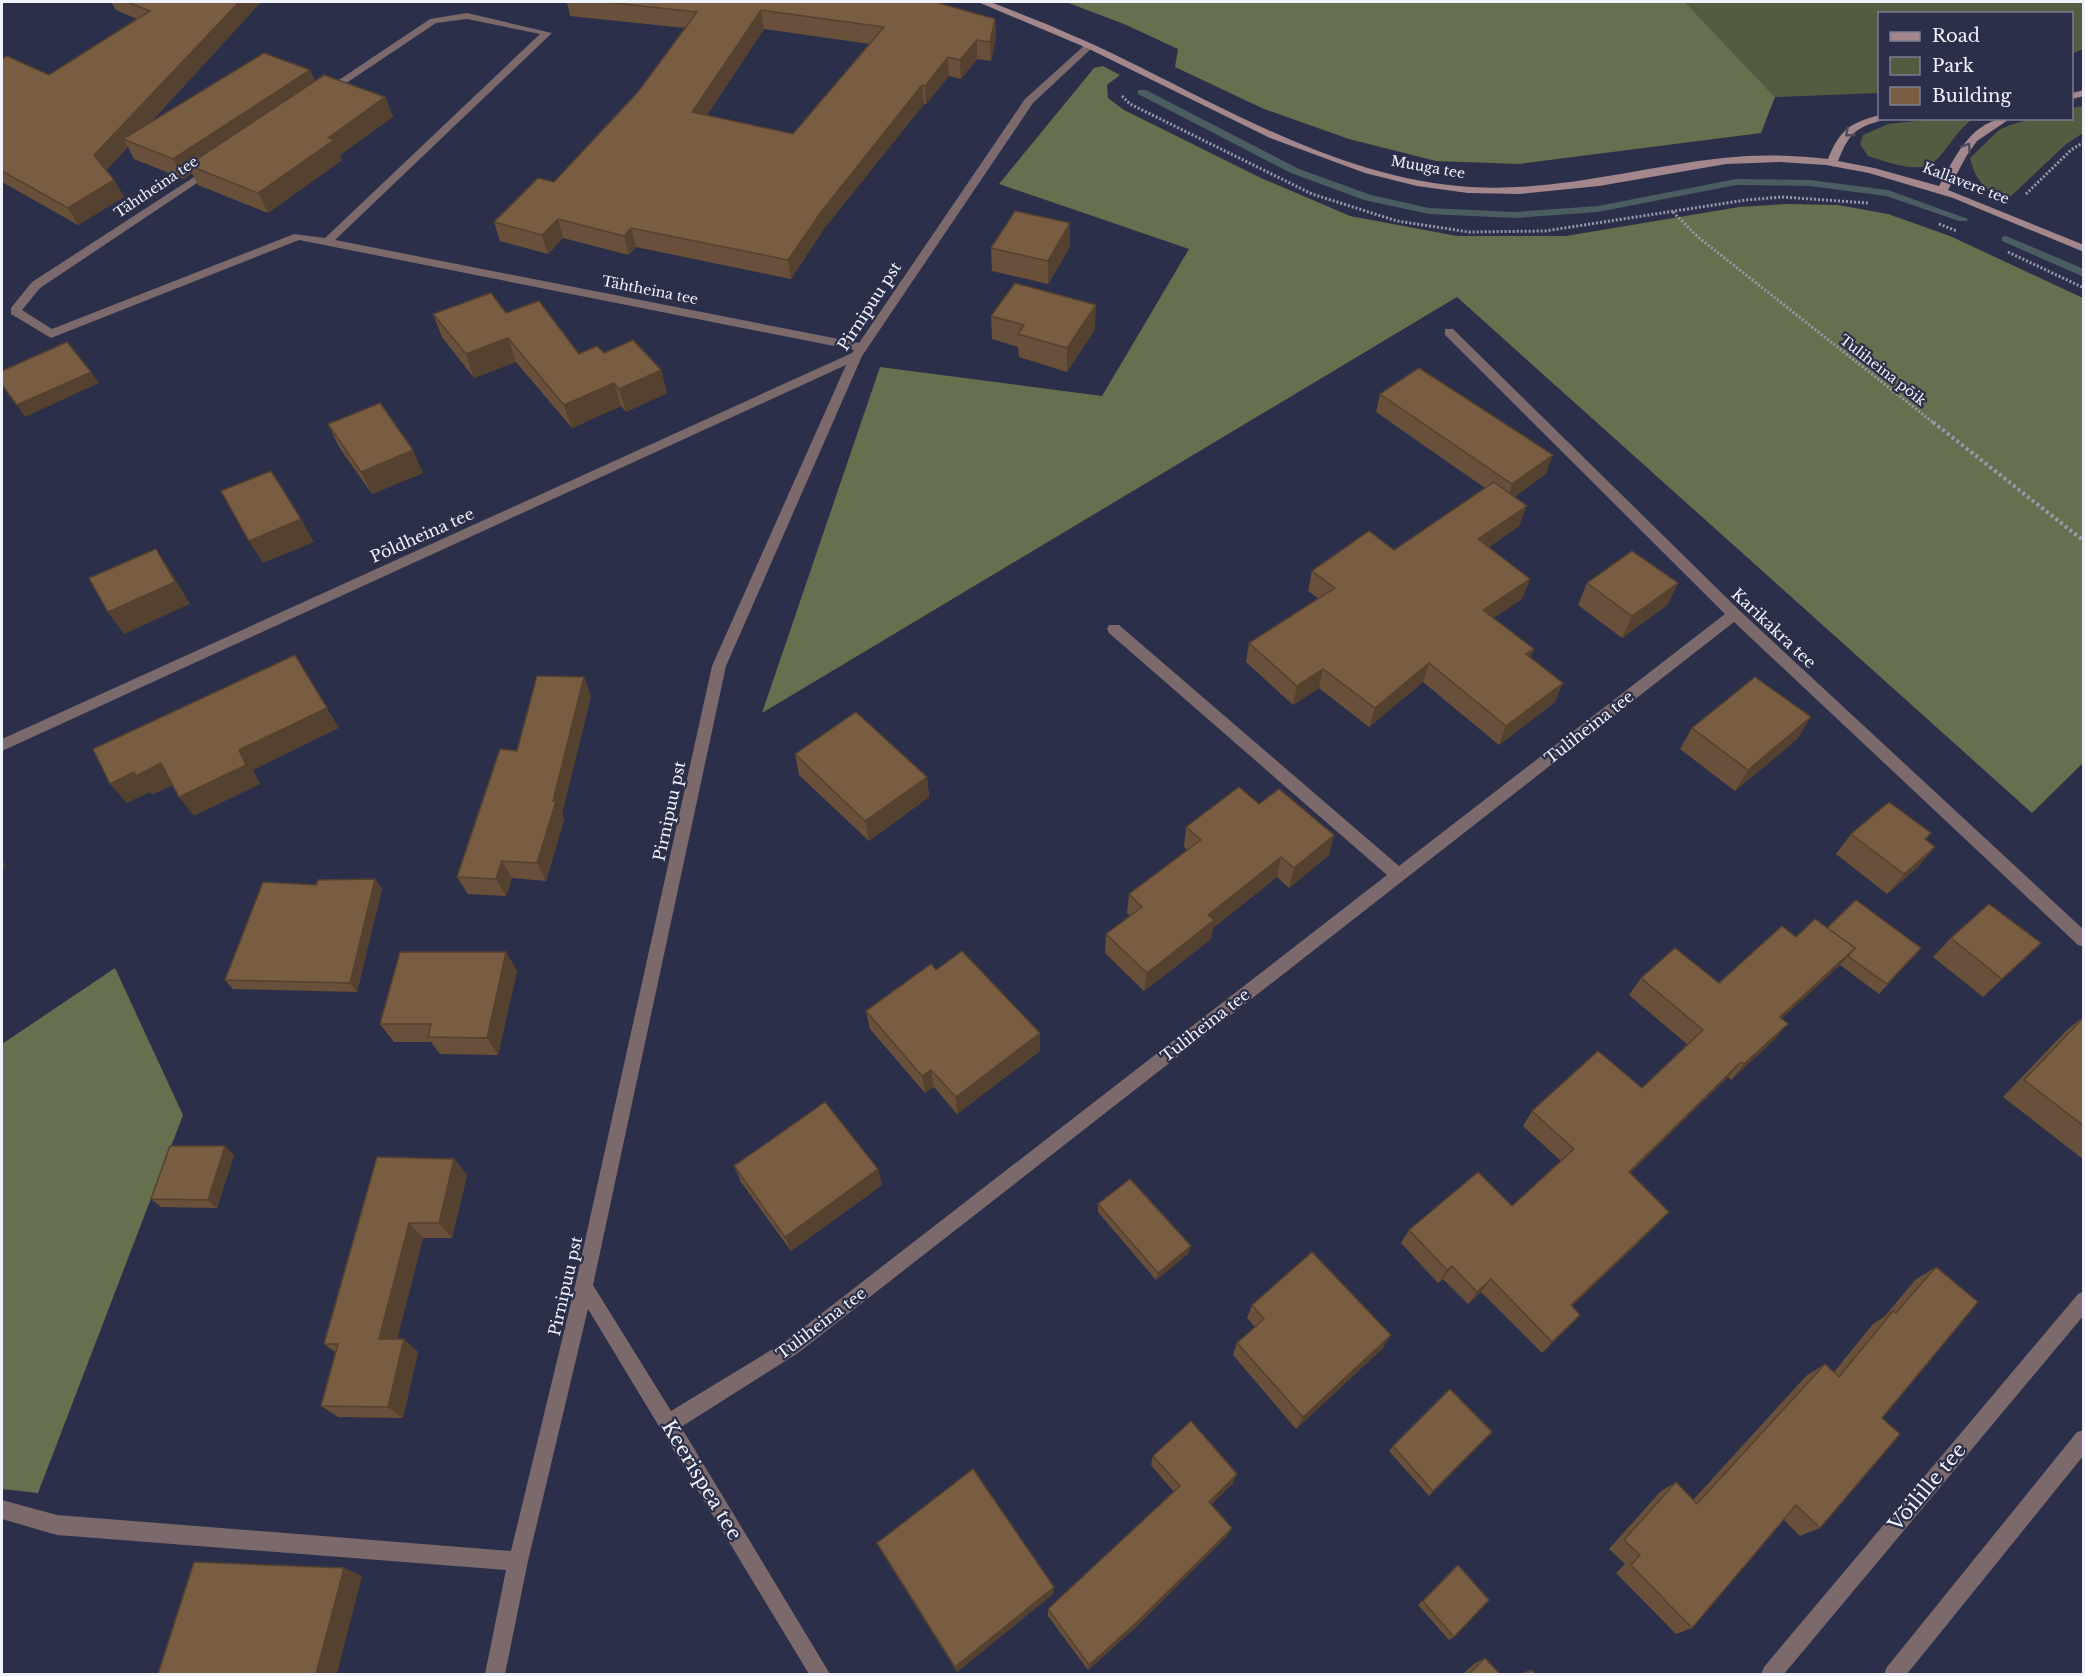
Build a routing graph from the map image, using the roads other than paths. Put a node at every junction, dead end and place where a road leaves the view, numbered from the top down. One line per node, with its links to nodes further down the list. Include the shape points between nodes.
1 (983, 2): 2 (main road, Muuga tee)
2 (1089, 46): 7 (main road, Muuga tee, via 1281,140 1384,175 1456,188 1527,191 1732,160); 12 (street, Pirnipuu pst, via 1029,101)
3 (314, 100): 9 (street, via 433,21 467,16 546,33)
4 (1878, 118): 7 (main road, one-way to 7, via 1848,130)
5 (2002, 120): 8 (main road, one-way to 5, via 1969,142)
6 (225, 160): 9 (street, Tähtheina tee, via 36,285 15,311 51,334 298,236)
7 (1832, 162): 8 (main road, Kallavere tee)
8 (1943, 189): 10 (main road, Kallavere tee)
9 (327, 242): 12 (street, Tähtheina tee)
10 (2084, 249)
11 (1449, 332): 13 (street, Karikakra tee)
12 (858, 352): 15 (street, Põldheina tee); 18 (street, Pirnipuu pst, via 719,666)
13 (1734, 614): 16 (street, Tuliheina tee); 17 (street, Karikakra tee)
14 (1114, 629): 16 (street)
15 (2, 745)
16 (1398, 875): 20 (street, Tuliheina tee, via 792,1347)
17 (2084, 940)
18 (584, 1286): 20 (street, Keerispea tee); 23 (street, Pirnipuu pst)
19 (2084, 1300): 26 (street, Võilille tee)
20 (668, 1425): 25 (street, Keerispea tee)
21 (2084, 1439): 27 (street)
22 (2, 1510): 23 (street, via 57,1525)
23 (518, 1561): 24 (street, Pirnipuu pst)
24 (495, 1674)
25 (820, 1674)
26 (1771, 1674)
27 (1894, 1674)

